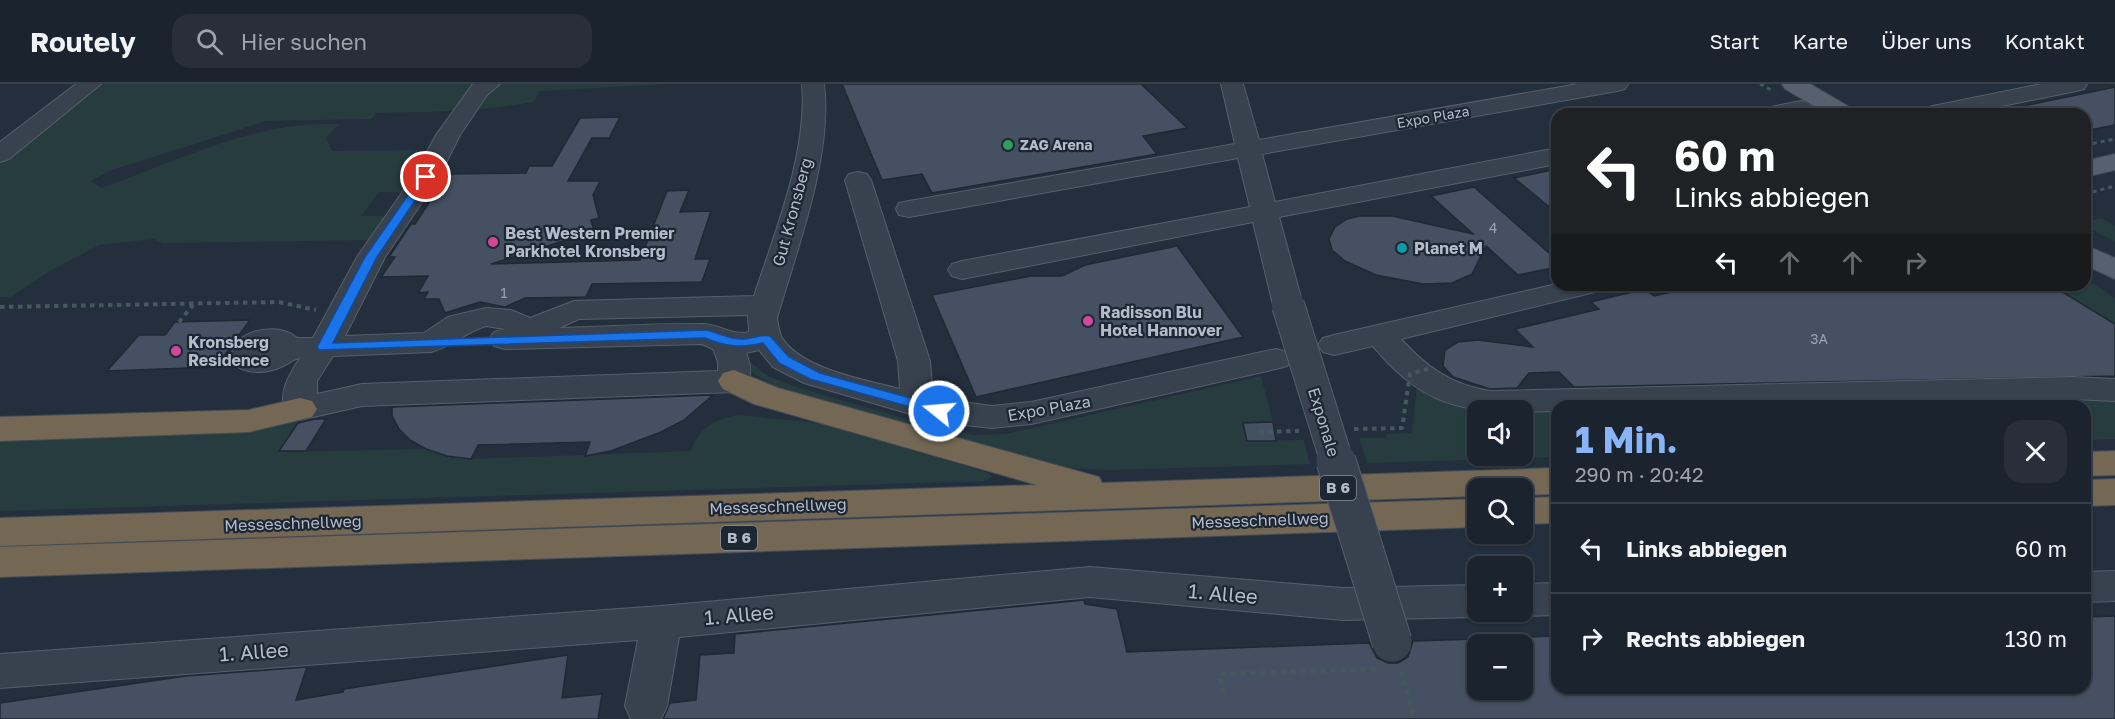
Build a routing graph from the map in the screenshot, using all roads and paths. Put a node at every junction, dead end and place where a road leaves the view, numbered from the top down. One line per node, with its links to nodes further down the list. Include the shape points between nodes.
1 (90, 84): 13 (street)
2 (489, 84): 29 (street, via 479,90 448,135 426,177 371,257)
3 (813, 84): 27 (street, Gut Kronsberg, via 813,125 805,167)
4 (1232, 84): 12 (street)
5 (1617, 84): 12 (street, Expo Plaza)
6 (1793, 84): 8 (main road)
7 (2076, 84): 9 (street)
8 (1835, 108)
9 (1958, 108)
10 (2115, 139): 11 (path)
11 (2091, 144)
12 (1249, 149): 20 (street, Expo Plaza); 21 (street)
13 (0, 154)
14 (1551, 157): 21 (street)
15 (2115, 162): 16 (main road)
16 (2091, 168)
17 (858, 180): 42 (street, via 914,361)
18 (2115, 186): 19 (path)
19 (2091, 192)
20 (909, 209)
21 (1264, 214): 23 (street); 45 (street, Exponale, bridge)
22 (2091, 256): 24 (main road)
23 (962, 270)
24 (2115, 270)
25 (1563, 291): 31 (street)
26 (194, 304): 28 (path); 29 (path, via 279,302); 30 (path)
27 (766, 305): 32 (street, via 574,310); 33 (street, Gut Kronsberg, via 762,318)
28 (0, 307)
29 (343, 314): 36 (street)
30 (179, 322)
31 (1380, 334): 35 (street); 41 (street, via 1420,378 1456,396 1490,402 1898,387)
32 (527, 335): 34 (street, via 707,334); 36 (street, via 511,319 486,317 459,324 431,342)
33 (766, 338): 34 (street); 42 (street, Expo Plaza, via 784,360 815,376)
34 (726, 343): 40 (street, via 734,362)
35 (1334, 345)
36 (324, 347): 37 (street); 43 (street, via 301,381)
37 (285, 349)
38 (1276, 359): 42 (street, Expo Plaza, via 1031,414 992,417 939,411)
39 (1431, 368): 45 (path, bridge, via 1410,374 1402,428)
40 (734, 381): 43 (street, via 362,395); 52 (highway, via 766,396)
41 (2115, 390)
42 (917, 404)
43 (300, 409): 44 (highway, via 249,421)
44 (0, 429)
45 (1326, 430): 46 (path, bridge); 64 (street, Exponale, bridge)
46 (1259, 432)
47 (2115, 463): 48 (highway)
48 (2091, 464)
49 (1551, 481): 52 (highway, Messeschnellweg / B 6)
50 (2115, 492): 51 (highway)
51 (2091, 493)
52 (1119, 495): 56 (highway, Messeschnellweg / B 6)
53 (1551, 510): 54 (highway)
54 (1533, 511)
55 (1467, 513): 57 (highway, Messeschnellweg / B 6)
56 (0, 532)
57 (0, 562)
58 (2115, 586): 59 (street)
59 (2091, 587)
60 (1551, 599): 61 (street)
61 (1533, 600)
62 (1467, 601): 63 (street, 1. Allee, via 1343,604 1090,582)
63 (661, 622): 65 (street, 1. Allee); 67 (street)
64 (1396, 655): 66 (path, via 1220,674); 68 (path)
65 (0, 671)
66 (1223, 693)
67 (646, 706)
68 (1415, 719)

